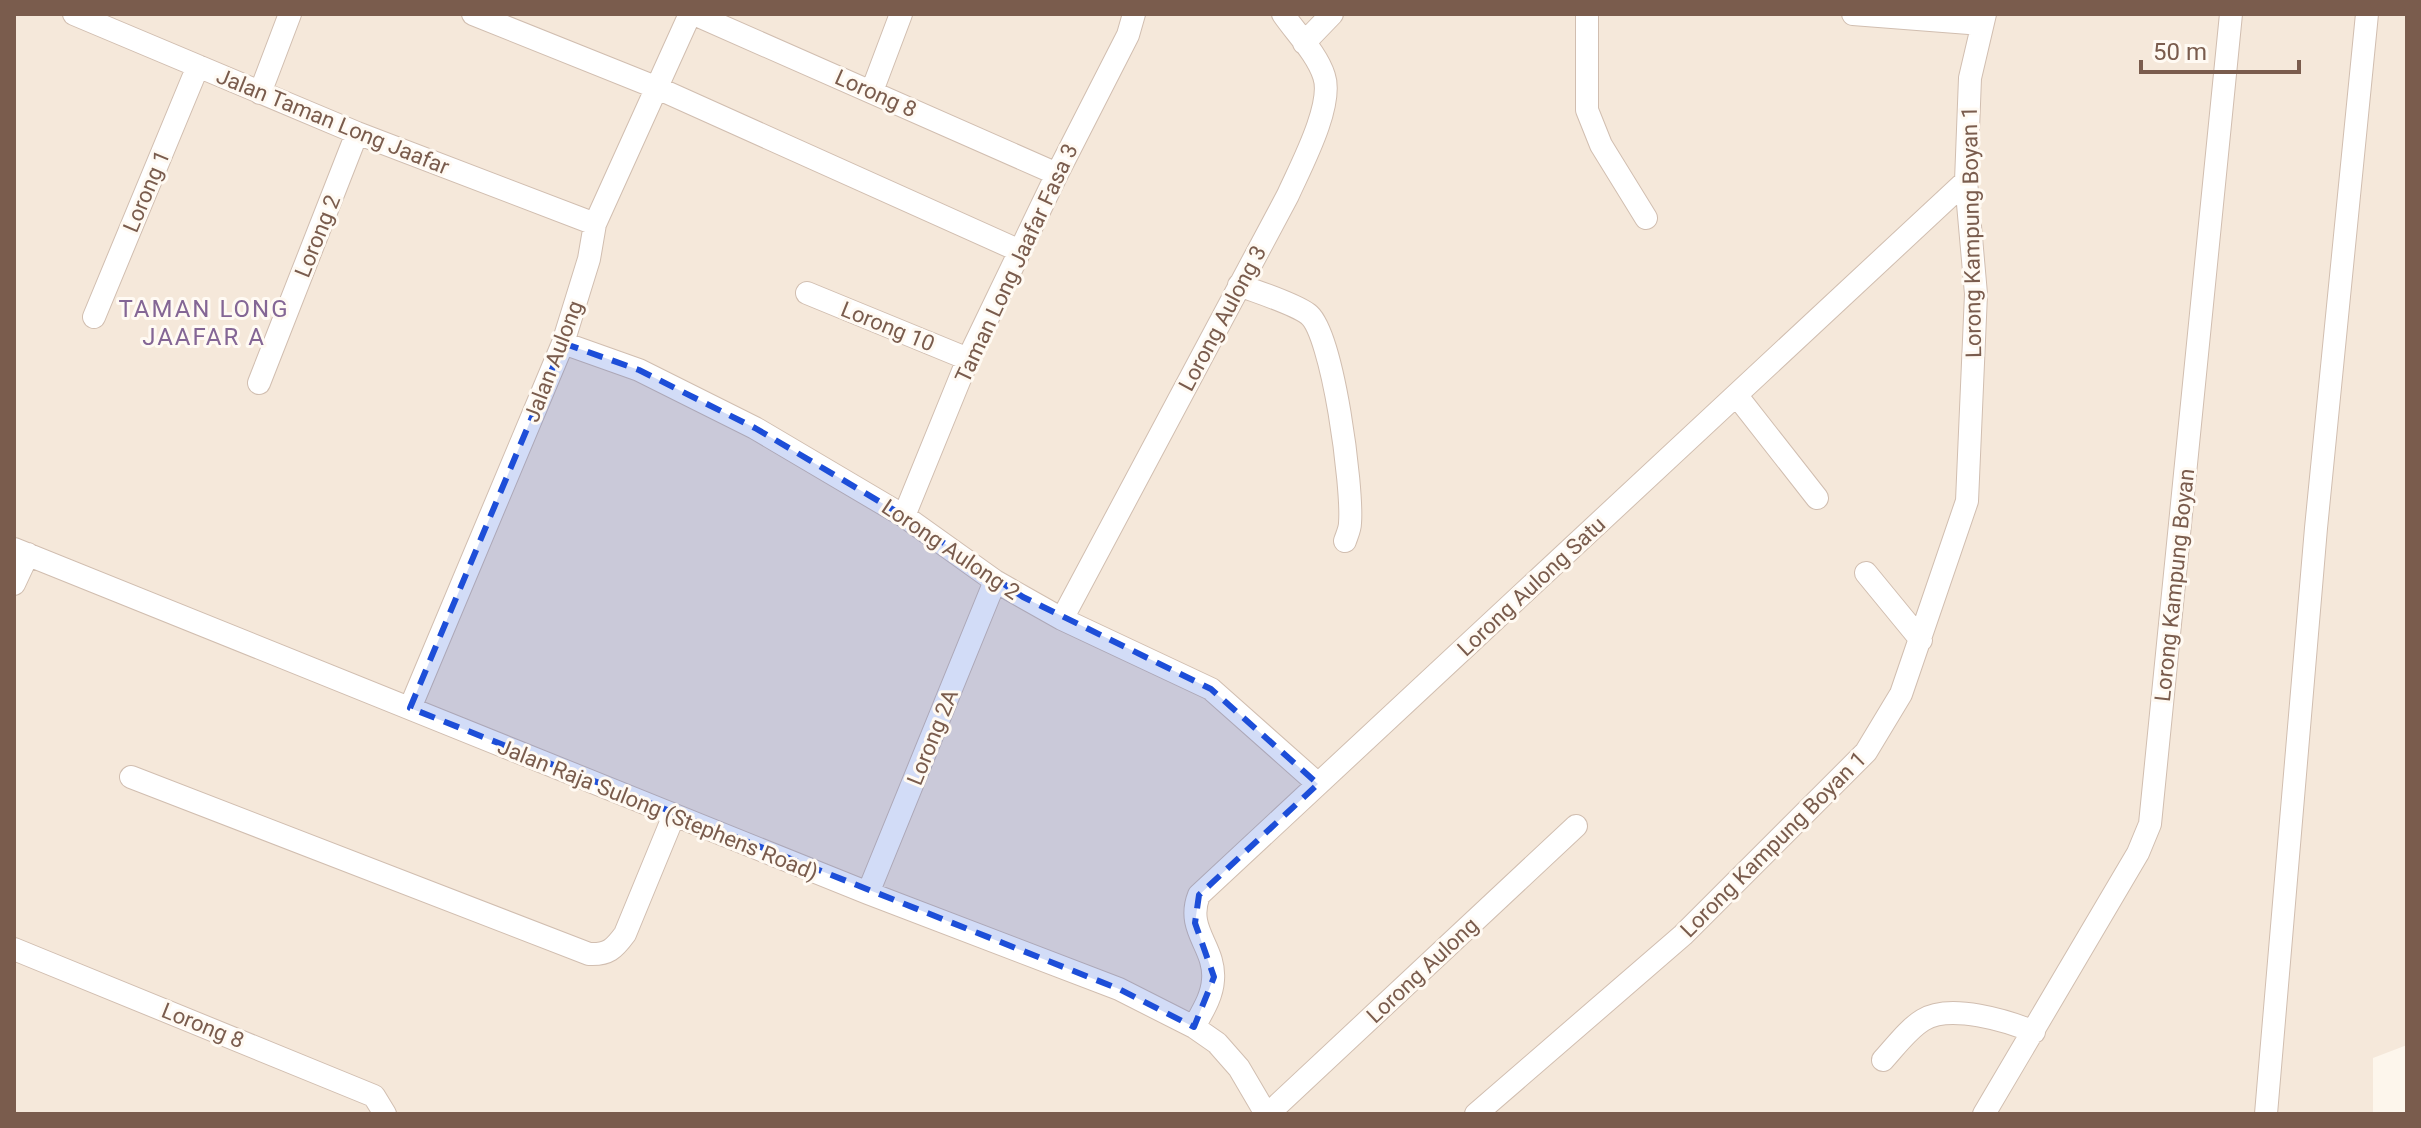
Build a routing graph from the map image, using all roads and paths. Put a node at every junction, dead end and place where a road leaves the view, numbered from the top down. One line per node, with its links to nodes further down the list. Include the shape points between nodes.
1 (74, 14): 15 (street, Jalan Taman Long Jaafar)
2 (290, 14): 18 (street)
3 (473, 14): 16 (street)
4 (692, 14): 16 (street, Jalan Aulong); 17 (street, Lorong 8)
5 (901, 14): 17 (street)
6 (1134, 14): 20 (street, Taman Long Jaafar Fasa 3)
7 (1283, 14): 14 (street, Lorong Aulong 3)
8 (1332, 14): 14 (street)
9 (1587, 14): 22 (street, via 1587,110 1601,145)
10 (1853, 14): 13 (street)
11 (2231, 14): 49 (street, Lorong Kampung Boyan, via 2150,824)
12 (2367, 14): 55 (street)
13 (1983, 19): 21 (street, Lorong Kampung Boyan 1, via 1970,78)
14 (1304, 43): 25 (street, Lorong Aulong 3, via 1326,81 1319,121 1288,195)
15 (198, 66): 18 (street, Jalan Taman Long Jaafar); 27 (street, Lorong 1)
16 (655, 87): 23 (street, Jalan Aulong); 24 (street)
17 (872, 91): 20 (street, Lorong 8)
18 (260, 93): 19 (street, Jalan Taman Long Jaafar)
19 (357, 133): 23 (street, Jalan Taman Long Jaafar); 30 (street, Lorong 2)
20 (1057, 174): 24 (street, Taman Long Jaafar Fasa 3)
21 (1966, 181): 31 (street, Lorong Aulong Satu); 40 (street, Lorong Kampung Boyan 1, via 1976,294 1967,501)
22 (1646, 218)
23 (595, 224): 28 (street, Jalan Aulong)
24 (1020, 251): 29 (street, Taman Long Jaafar Fasa 3)
25 (1239, 285): 34 (street, via 1308,314 1318,327 1347,458 1350,524); 39 (street, Lorong Aulong 3)
26 (807, 293): 29 (street, Lorong 10)
27 (94, 317)
28 (563, 343): 33 (street, Lorong Aulong 2, via 639,370 755,428); 41 (street, Jalan Aulong)
29 (968, 359): 33 (street, Taman Long Jaafar Fasa 3)
30 (259, 383)
31 (1737, 396): 32 (street); 43 (street, Lorong Aulong Satu)
32 (1817, 498)
33 (904, 516): 37 (street, Lorong Aulong 2)
34 (1345, 541)
35 (21, 552): 38 (street); 41 (street, Jalan Raja Sulong (Stephens Road))
36 (1866, 573): 40 (street)
37 (995, 581): 39 (street, Lorong Aulong 2); 46 (street, Lorong 2A)
38 (14, 584)
39 (1062, 619): 43 (street, Lorong Aulong 2, via 1211,689)
40 (1921, 640): 53 (street, Lorong Kampung Boyan 1, via 1901,694 1866,752 1683,935)
41 (410, 708): 44 (street, Jalan Raja Sulong (Stephens Road))
42 (131, 777): 44 (street, via 589,954 604,955 625,934)
43 (1318, 784): 48 (street, Lorong Aulong Satu, via 1199,895 1195,923 1214,977)
44 (674, 815): 46 (street, Jalan Raja Sulong (Stephens Road))
45 (1576, 826): 52 (street, Lorong Aulong)
46 (868, 893): 48 (street, Jalan Raja Sulong (Stephens Road), via 1119,989)
47 (14, 949): 51 (street, Lorong 8, via 361,1090 374,1096)
48 (1194, 1027): 52 (street, Jalan Raja Sulong (Stephens Road), via 1239,1068)
49 (2034, 1032): 50 (street, via 1988,1016 1930,1016); 54 (street, Lorong Kampung Boyan)
50 (1883, 1060)
51 (385, 1112)
52 (1267, 1114)
53 (1476, 1114)
54 (1984, 1114)
55 (2266, 1114)

